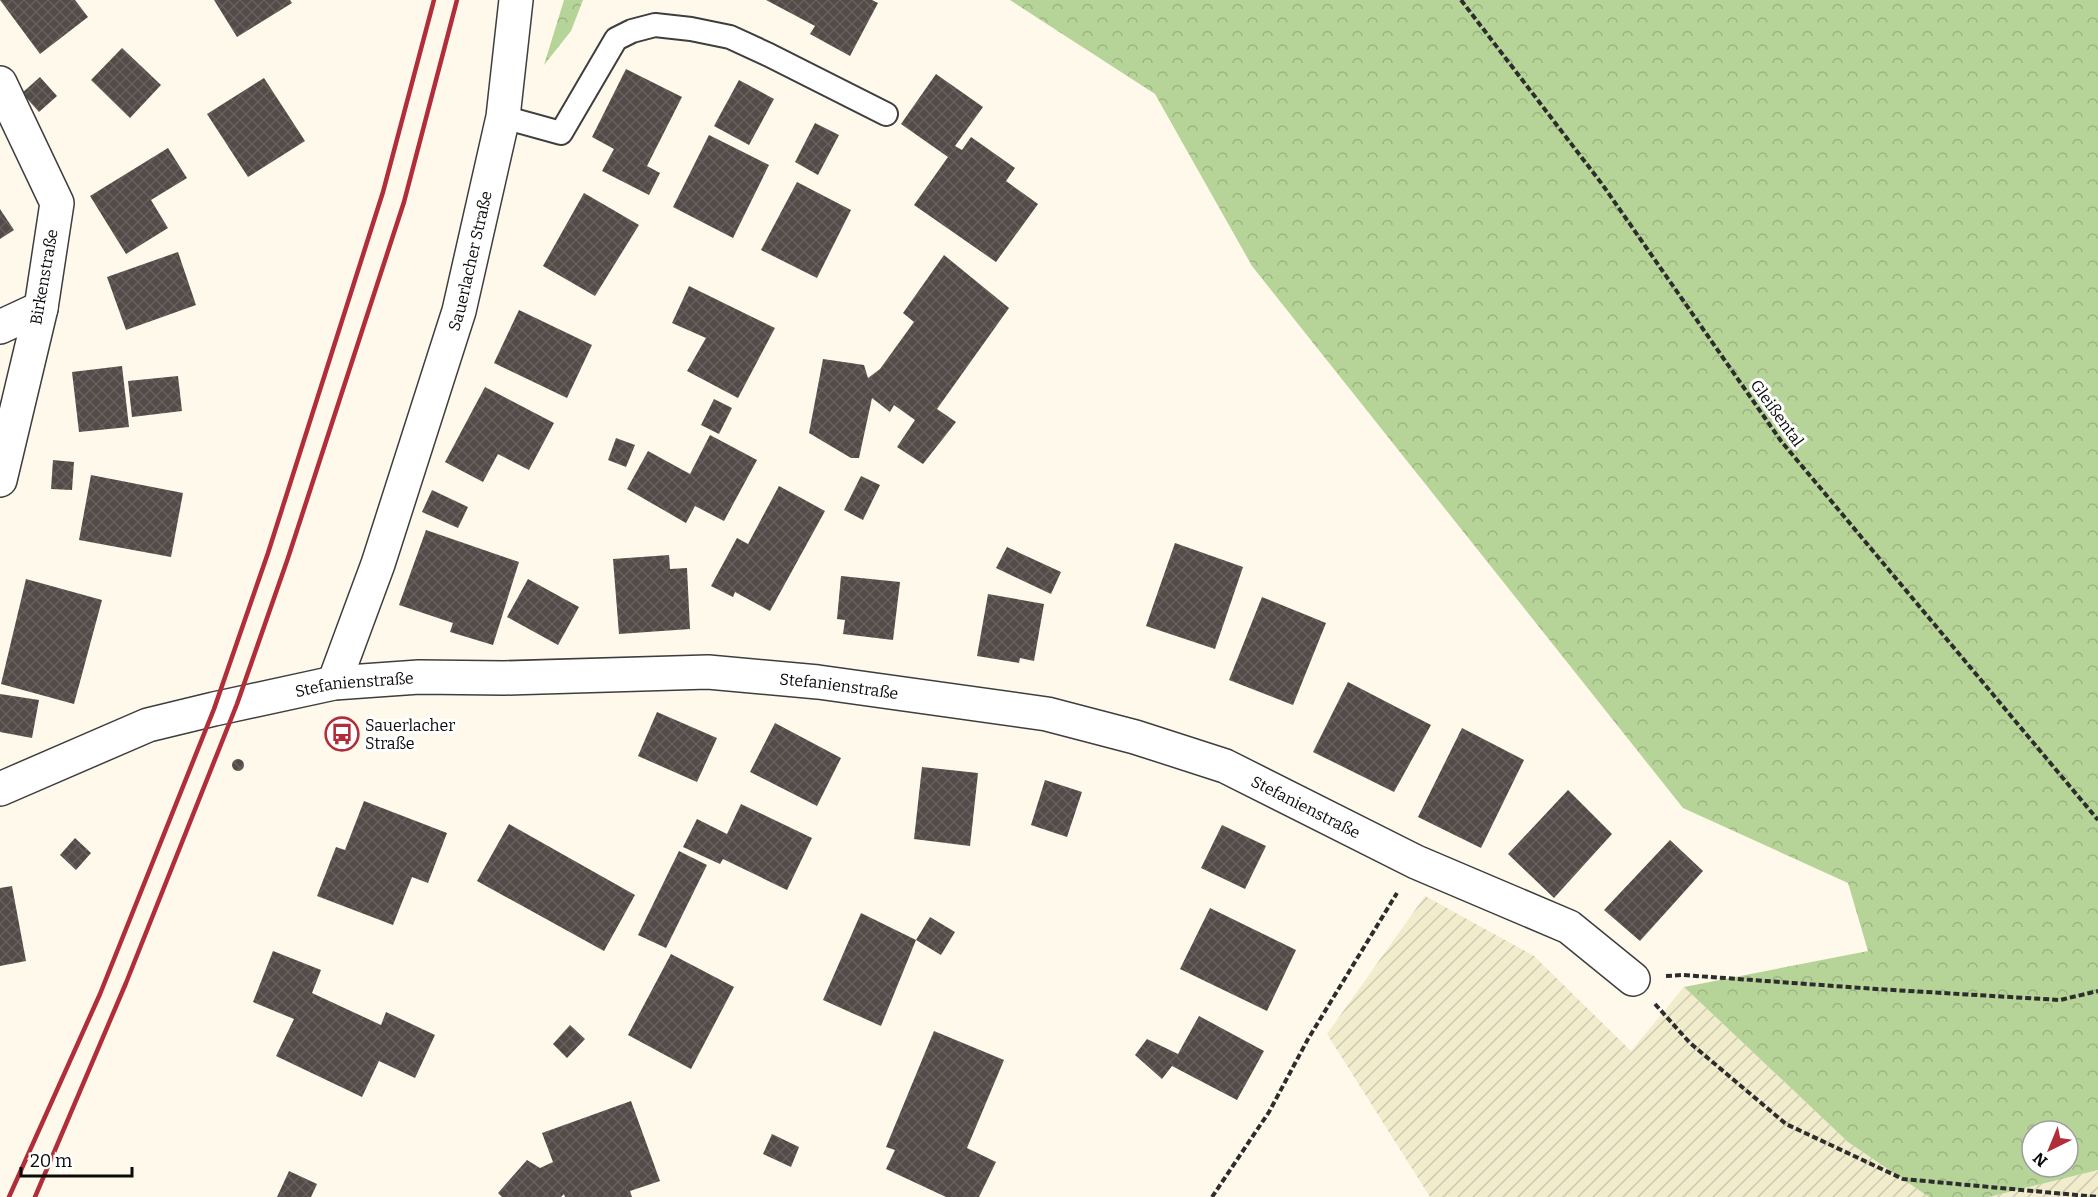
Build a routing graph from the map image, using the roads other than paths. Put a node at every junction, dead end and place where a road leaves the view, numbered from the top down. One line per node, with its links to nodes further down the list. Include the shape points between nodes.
1 (516, 0): 4 (street, Sauerlacher Straße)
2 (0, 83): 5 (street, Birkenstraße, via 57,203)
3 (886, 114): 4 (lane, via 730,37 655,25 616,39 561,133)
4 (503, 117): 8 (street, Sauerlacher Straße, via 459,310 378,564)
5 (40, 308): 6 (street); 7 (street, Birkenstraße)
6 (0, 327)
7 (0, 480)
8 (334, 683): 9 (street, Stefanienstraße, via 148,725); 10 (street, Stefanienstraße, via 419,677 708,672 818,682 1047,714 1225,766 1416,862 1569,927)
9 (0, 789)
10 (1633, 978)

